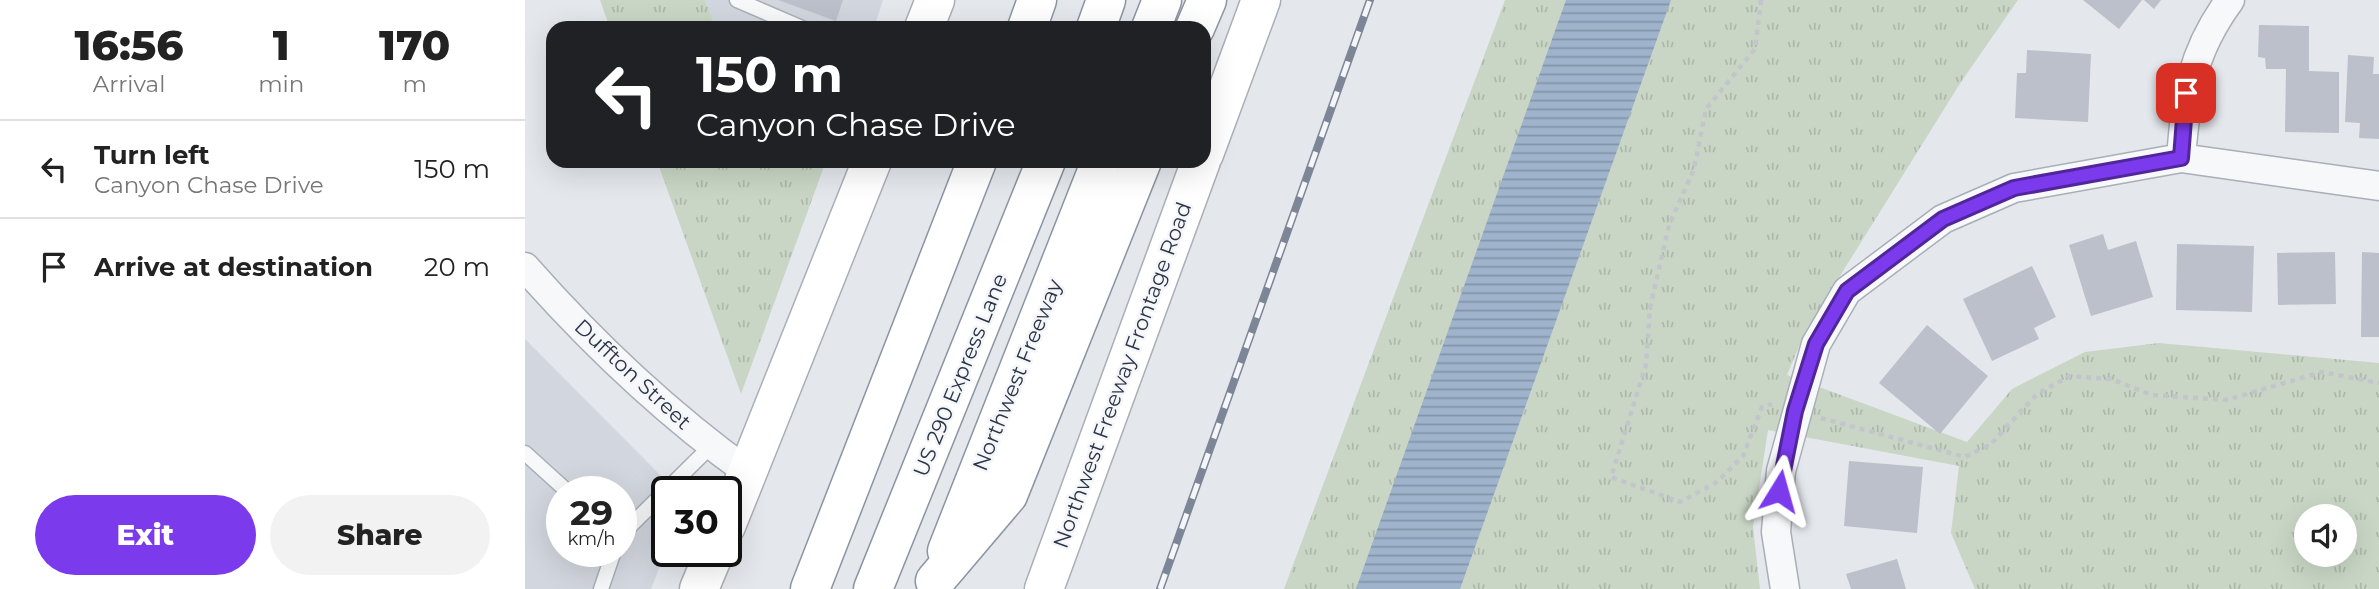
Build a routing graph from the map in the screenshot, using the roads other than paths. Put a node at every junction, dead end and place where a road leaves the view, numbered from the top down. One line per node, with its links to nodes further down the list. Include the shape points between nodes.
1 (737, 0): 9 (lane)
2 (935, 0): 10 (main road)
3 (1037, 0): 11 (main road)
4 (1106, 0): 12 (main road)
5 (1162, 0): 13 (main road)
6 (1207, 0): 14 (main road)
7 (1261, 0): 15 (main road)
8 (2230, 0): 16 (street, via 2208,29 2186,93)
9 (786, 21)
10 (927, 21)
11 (1030, 21)
12 (1098, 21)
13 (1154, 21)
14 (1198, 21)
15 (1211, 135)
16 (2181, 158): 23 (street); 39 (street, via 2014,188 1943,219 1847,291 1816,344 1781,471 1776,532)
17 (869, 168): 27 (main road)
18 (974, 168): 36 (main road)
19 (1043, 168): 37 (main road, US 290 Express Lane)
20 (1098, 168): 33 (main road, Northwest Freeway)
21 (1139, 168): 33 (main road, via 1008,495)
22 (1198, 168): 38 (main road, Northwest Freeway Frontage Road)
23 (2379, 186)
24 (525, 267): 25 (street, Duffton Street, via 608,355)
25 (711, 446): 27 (street, Duffton Street); 30 (lane)
26 (525, 453): 28 (lane)
27 (749, 473): 29 (main road)
28 (550, 476)
29 (742, 489)
30 (637, 519)
31 (609, 567): 34 (lane)
32 (708, 567): 35 (main road)
33 (934, 585)
34 (601, 589)
35 (699, 589)
36 (810, 589)
37 (873, 589)
38 (1044, 589)
39 (1785, 589)

